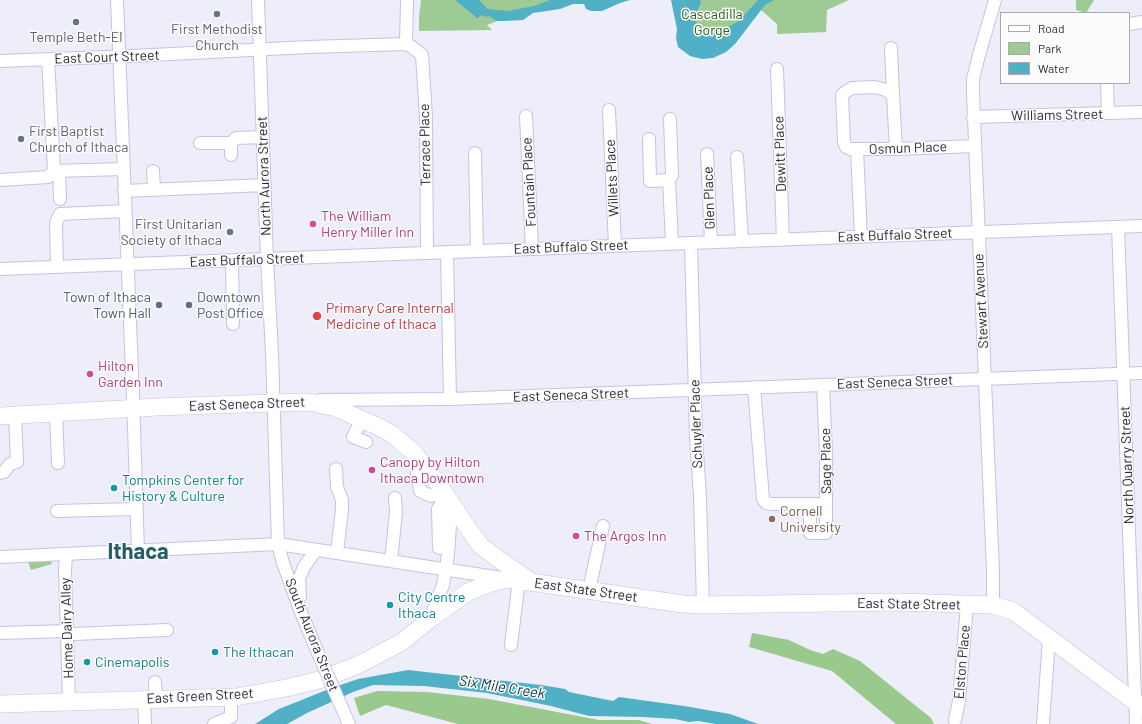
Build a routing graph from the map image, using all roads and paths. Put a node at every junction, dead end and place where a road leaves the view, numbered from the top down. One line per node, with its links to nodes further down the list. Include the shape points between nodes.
1 (117, 0): 10 (street)
2 (258, 0): 9 (street, North Aurora Street)
3 (407, 0): 7 (street)
4 (995, 0): 20 (street, Stewart Avenue, via 973,79)
5 (1142, 22): 6 (street)
6 (1130, 24)
7 (406, 44): 9 (street, East Court Street); 54 (street, Terrace Place, via 422,55 426,117)
8 (891, 48): 15 (street)
9 (260, 50): 10 (street, East Court Street); 22 (street, North Aurora Street)
10 (119, 56): 11 (street, East Court Street); 31 (street)
11 (48, 59): 12 (street, East Court Street); 32 (street)
12 (0, 61)
13 (777, 69): 45 (street, Dewitt Place)
14 (1108, 84): 18 (street)
15 (893, 95): 26 (street, via 875,87 852,88 842,95 844,142 850,149); 27 (street)
16 (609, 110): 50 (street, Willets Place)
17 (1142, 112): 18 (street, Williams Street)
18 (1108, 113): 20 (street, Williams Street)
19 (526, 116): 51 (street, Fountain Place)
20 (973, 117): 25 (street, Stewart Avenue)
21 (670, 119): 35 (street, via 672,175)
22 (263, 137): 24 (street, via 236,138 231,149); 36 (street, North Aurora Street)
23 (649, 139): 35 (street, via 650,181)
24 (200, 143)
25 (975, 146): 27 (street, Osmun Place); 43 (street, Stewart Avenue)
26 (857, 149): 27 (street, Osmun Place); 44 (street, Osmun Place)
27 (896, 149)
28 (474, 153): 52 (street)
29 (707, 154): 47 (street, Glen Place)
30 (737, 157): 46 (street)
31 (123, 169): 32 (street); 38 (street)
32 (56, 171): 34 (street, via 48,177); 39 (street)
33 (153, 171): 37 (street)
34 (0, 180)
35 (669, 180): 49 (street)
36 (265, 185): 37 (street); 55 (street, North Aurora Street)
37 (154, 189): 38 (street)
38 (124, 190): 40 (street)
39 (60, 199)
40 (125, 211): 57 (street); 58 (street, via 60,214 56,222)
41 (1142, 226): 42 (street, East Buffalo Street)
42 (1118, 227): 43 (street, East Buffalo Street); 61 (street, North Quarry Street)
43 (979, 232): 44 (street, East Buffalo Street); 63 (street, Stewart Avenue)
44 (861, 237): 45 (street, East Buffalo Street)
45 (784, 240): 46 (street, East Buffalo Street)
46 (742, 241): 47 (street, East Buffalo Street)
47 (711, 242): 48 (street, East Buffalo Street)
48 (691, 243): 49 (street, East Buffalo Street); 66 (street, Schuyler Place)
49 (672, 244): 50 (street, East Buffalo Street)
50 (616, 246): 51 (street, East Buffalo Street)
51 (532, 249): 52 (street, East Buffalo Street)
52 (477, 251): 53 (street, East Buffalo Street)
53 (447, 252): 54 (street, East Buffalo Street); 67 (street)
54 (427, 253): 55 (street, East Buffalo Street)
55 (267, 259): 56 (street, East Buffalo Street); 69 (street, North Aurora Street)
56 (232, 260): 57 (street, East Buffalo Street); 60 (street)
57 (127, 264): 58 (street, East Buffalo Street); 70 (street)
58 (57, 267): 59 (street, East Buffalo Street)
59 (0, 269)
60 (233, 324)
61 (1124, 373): 62 (street, East Seneca Street); 63 (street, East Seneca Street); 113 (street, North Quarry Street)
62 (1142, 373)
63 (985, 379): 64 (street, East Seneca Street); 100 (street, Stewart Avenue)
64 (823, 385): 65 (street, East Seneca Street); 83 (street, Sage Place)
65 (754, 387): 66 (street, East Seneca Street); 82 (street, Sage Place, via 763,499 771,504)
66 (695, 390): 67 (street, East Seneca Street); 98 (street, Schuyler Place)
67 (450, 399): 68 (street, East Seneca Street, via 336,399)
68 (302, 402): 69 (highway, East Seneca Street); 73 (highway, via 325,405)
69 (273, 403): 70 (highway, East Seneca Street); 87 (street, North Aurora Street)
70 (134, 408): 71 (highway, East Seneca Street); 84 (street)
71 (56, 413): 72 (highway, East Seneca Street); 76 (street)
72 (8, 415): 75 (street)
73 (362, 419): 74 (street, via 353,437); 80 (highway, via 392,434 413,452)
74 (366, 442)
75 (17, 462): 78 (street, via 10,464); 79 (street, via 13,473)
76 (58, 463)
77 (336, 469): 91 (street, via 337,487 342,500)
78 (0, 473)
79 (0, 477)
80 (446, 495): 88 (street, via 438,509); 95 (street, East Green Street, via 450,540); 96 (highway, via 481,546)
81 (395, 498): 94 (street)
82 (810, 504): 83 (street, Sage Place); 83 (street, via 810,533 826,533)
83 (826, 504)
84 (136, 509): 85 (street); 90 (street)
85 (57, 511)
86 (603, 526): 97 (street)
87 (278, 544): 89 (street, East State Street); 90 (street, East State Street); 101 (street, South Aurora Street)
88 (439, 548)
89 (316, 550): 91 (street, East State Street); 101 (street, via 299,579)
90 (138, 551): 92 (street, East State Street)
91 (337, 553): 94 (street, East State Street)
92 (66, 555): 93 (street, East State Street); 103 (street, Home Dairy Alley)
93 (0, 557)
94 (391, 561): 95 (street, East State Street)
95 (446, 570): 96 (street, East State Street); 102 (street, East Green Street)
96 (520, 580): 97 (highway, East State Street); 102 (highway, East Green Street, via 491,583 468,592); 107 (street)
97 (589, 590): 98 (highway, East State Street)
98 (703, 605): 99 (highway, East State Street, via 898,602)
99 (966, 605): 100 (highway, East State Street); 115 (street, Elston Place, via 959,701)
100 (993, 605): 106 (highway, East State Street, via 1013,611)
101 (300, 610): 118 (street, South Aurora Street, bridge)
102 (430, 619): 109 (highway, East Green Street, via 402,642 358,666 319,680)
103 (67, 630): 104 (street, via 74,634); 105 (street); 111 (street, Home Dairy Alley)
104 (167, 630)
105 (0, 633)
106 (1049, 638): 113 (highway, East State Street); 119 (street)
107 (511, 646)
108 (155, 682): 110 (street)
109 (231, 697): 110 (highway, East Green Street); 117 (street, via 231,717)
110 (150, 699): 111 (highway, East Green Street); 116 (street)
111 (67, 702): 112 (highway, East Green Street); 114 (street, via 54,709)
112 (0, 704)
113 (1139, 705): 120 (street, North Quarry Street)
114 (0, 712)
115 (955, 720)
116 (145, 724)
117 (214, 724)
118 (349, 724)
119 (1043, 724)
120 (1136, 724)

